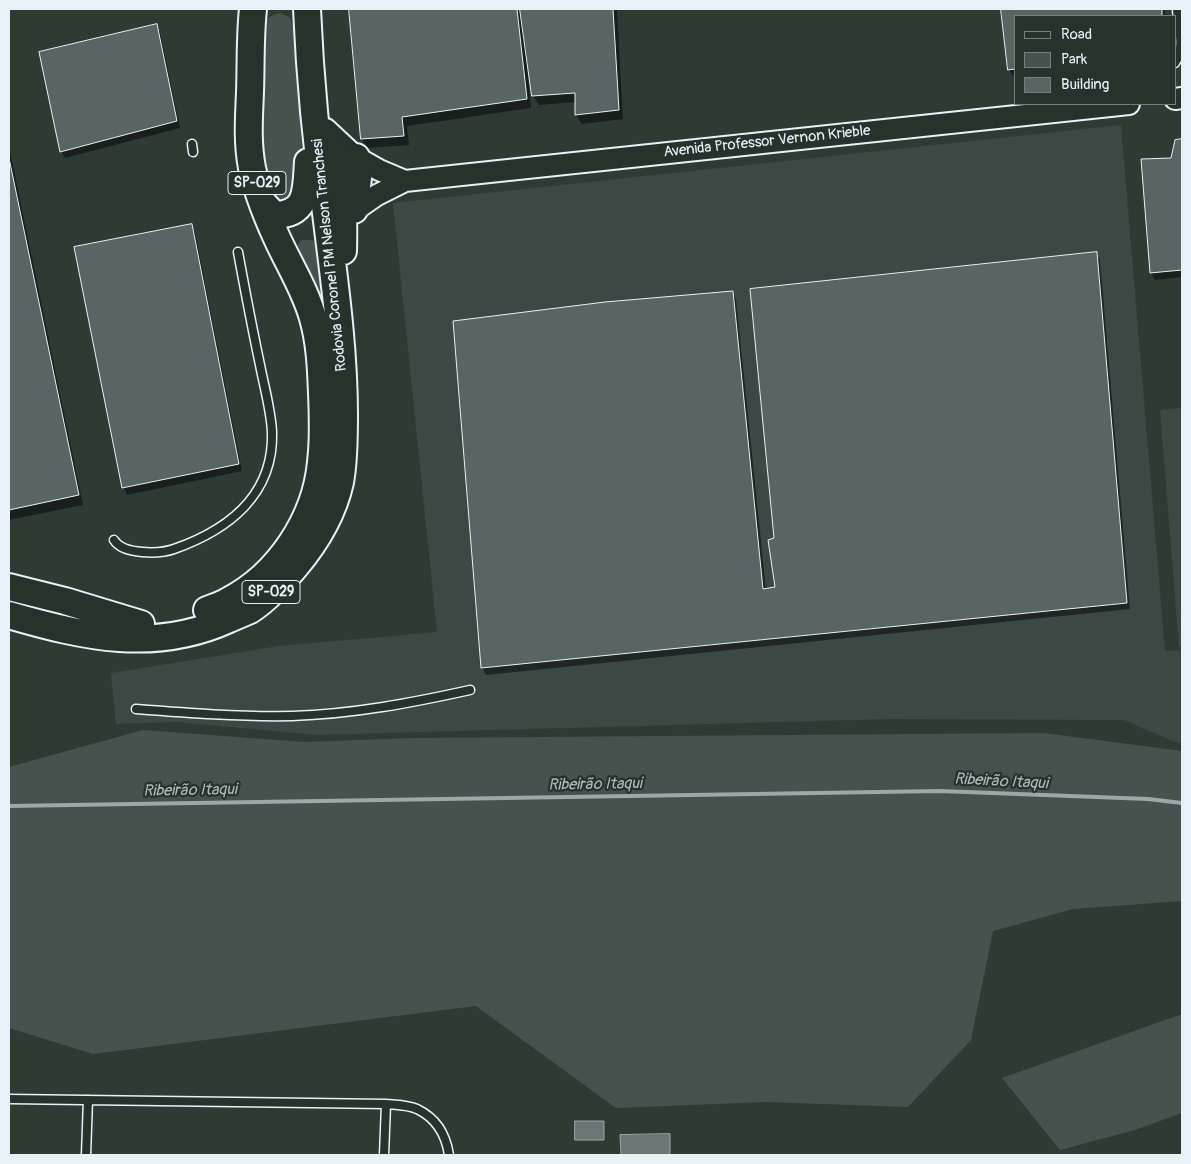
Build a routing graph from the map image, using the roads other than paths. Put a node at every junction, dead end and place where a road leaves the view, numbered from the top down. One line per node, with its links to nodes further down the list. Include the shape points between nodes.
1 (290, 9): 5 (highway, SP-029, via 300,21)
2 (307, 9): 5 (highway, Rodovia Coronel PM Nelson Tranchesi / SP-029)
3 (1176, 9): 6 (lane, via 1180,48)
4 (256, 13): 12 (highway, Rodovia Coronel PM Nelson Tranchesi / SP-029, via 249,146 252,168)
5 (308, 46): 7 (highway, Rodovia Coronel PM Nelson Tranchesi / SP-029)
6 (1176, 61)
7 (313, 96): 9 (highway, SP-029); 12 (highway, SP-029, via 305,196 302,203 289,213); 13 (highway, Rodovia Coronel PM Nelson Tranchesi / SP-029)
8 (1119, 105): 11 (street, Avenida Professor Vernon Krieble)
9 (326, 129): 10 (street, Avenida Professor Vernon Krieble); 13 (highway, SP-029, via 341,183)
10 (356, 157): 11 (street, Avenida Professor Vernon Krieble); 13 (highway, SP-029, via 358,170)
11 (405, 181): 13 (street, Avenida Professor Vernon Krieble)
12 (268, 209): 13 (highway, SP-029, via 280,223 292,228); 20 (highway, Rodovia Coronel PM Nelson Tranchesi / SP-029, via 276,236 300,283 319,346 324,425 314,497 291,543 251,586 229,601 199,613 168,622)
13 (342, 215): 15 (highway, Rodovia Coronel PM Nelson Tranchesi / SP-029); 15 (highway, SP-029, via 343,255)
14 (238, 252): 16 (lane, via 272,432 265,475 254,496 236,516 198,540 170,550 144,552 120,547)
15 (338, 300): 19 (highway, Rodovia Coronel PM Nelson Tranchesi / SP-029, via 344,394 340,481 330,515 310,549 281,583 250,609 211,627 181,636 137,639 97,636)
16 (114, 540)
17 (9, 587): 20 (highway, SP-029)
18 (9, 598): 20 (highway, Rodovia Coronel PM Nelson Tranchesi / SP-029, via 112,623)
19 (9, 614)
20 (141, 624)
21 (470, 690): 22 (lane, via 411,703 293,716 229,716)
22 (136, 709)
23 (9, 1099): 24 (lane)
24 (88, 1100): 25 (lane); 26 (lane)
25 (386, 1104): 27 (lane); 28 (lane, via 416,1108 436,1121)
26 (86, 1155)
27 (384, 1155)
28 (449, 1155)

